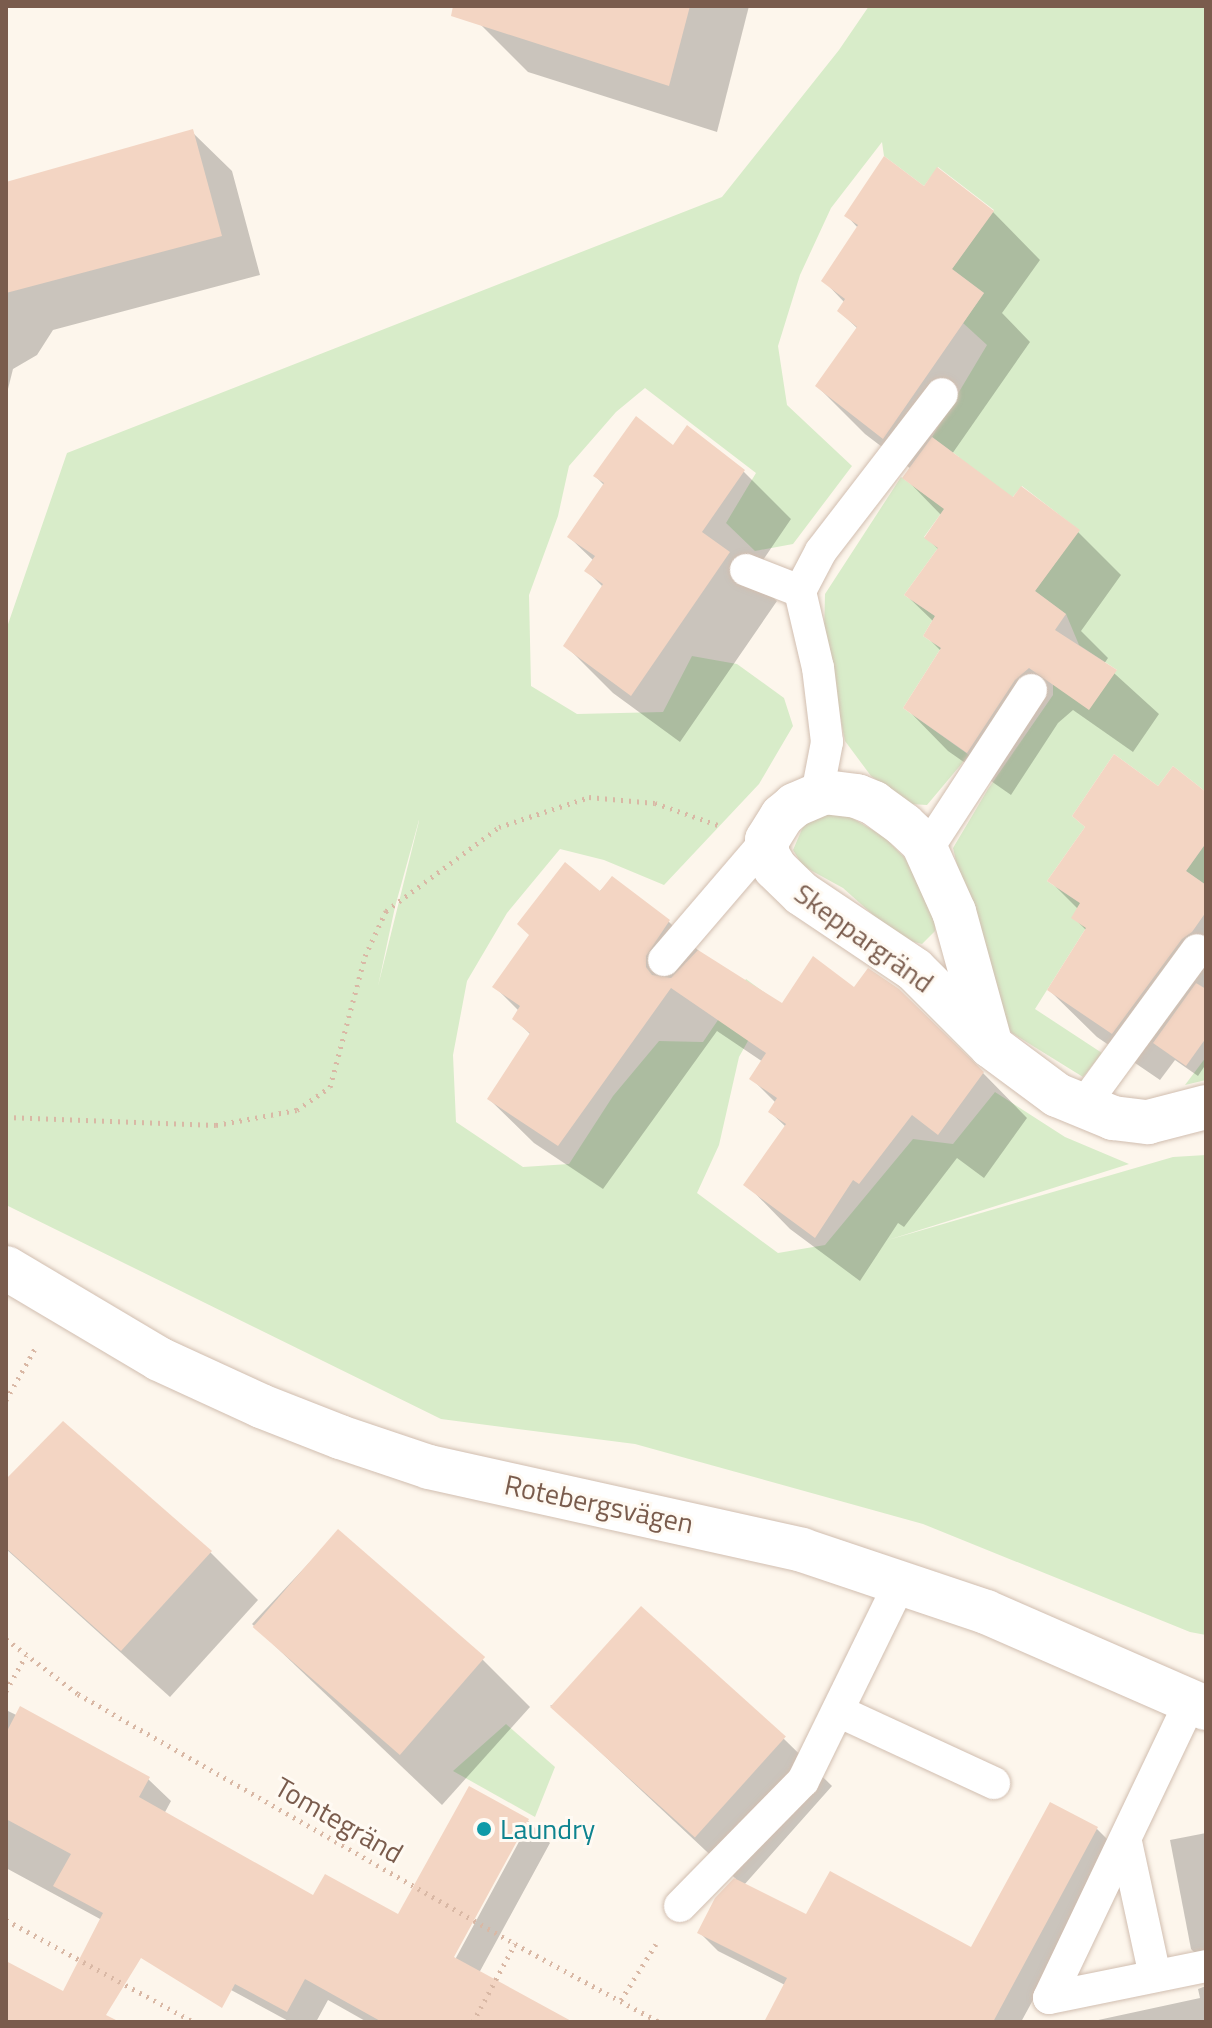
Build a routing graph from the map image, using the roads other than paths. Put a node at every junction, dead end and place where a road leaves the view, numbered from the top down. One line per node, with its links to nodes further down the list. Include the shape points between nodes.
1 (942, 394): 3 (lane, via 821,551)
2 (746, 570): 3 (lane)
3 (800, 591): 5 (lane, via 818,668 827,742)
4 (1031, 690): 7 (lane)
5 (817, 794): 6 (street, via 782,816); 7 (street, Skeppargränd, via 842,792 874,803)
6 (767, 840): 9 (lane); 10 (street, Skeppargränd, via 767,854 787,882 915,970)
7 (927, 849): 10 (street, Skeppargränd, via 954,912)
8 (1197, 950): 11 (lane)
9 (664, 960)
10 (991, 1046): 11 (street, Skeppargränd, via 1057,1095)
11 (1083, 1106): 12 (street, Skeppargränd, via 1113,1118 1148,1122)
12 (1206, 1107)
13 (6, 1268): 14 (street, Rotebergsvägen, via 159,1359 261,1406 429,1467 687,1522)
14 (901, 1581): 15 (street, Rotebergsvägen, via 986,1612); 16 (lane)
15 (1198, 1706): 18 (lane)
16 (838, 1711): 17 (lane); 19 (lane, via 803,1781)
17 (994, 1783)
18 (1126, 1842): 21 (lane); 21 (lane, via 1049,1998)
19 (680, 1906)
20 (1206, 1966): 21 (lane)
21 (1155, 1976)

